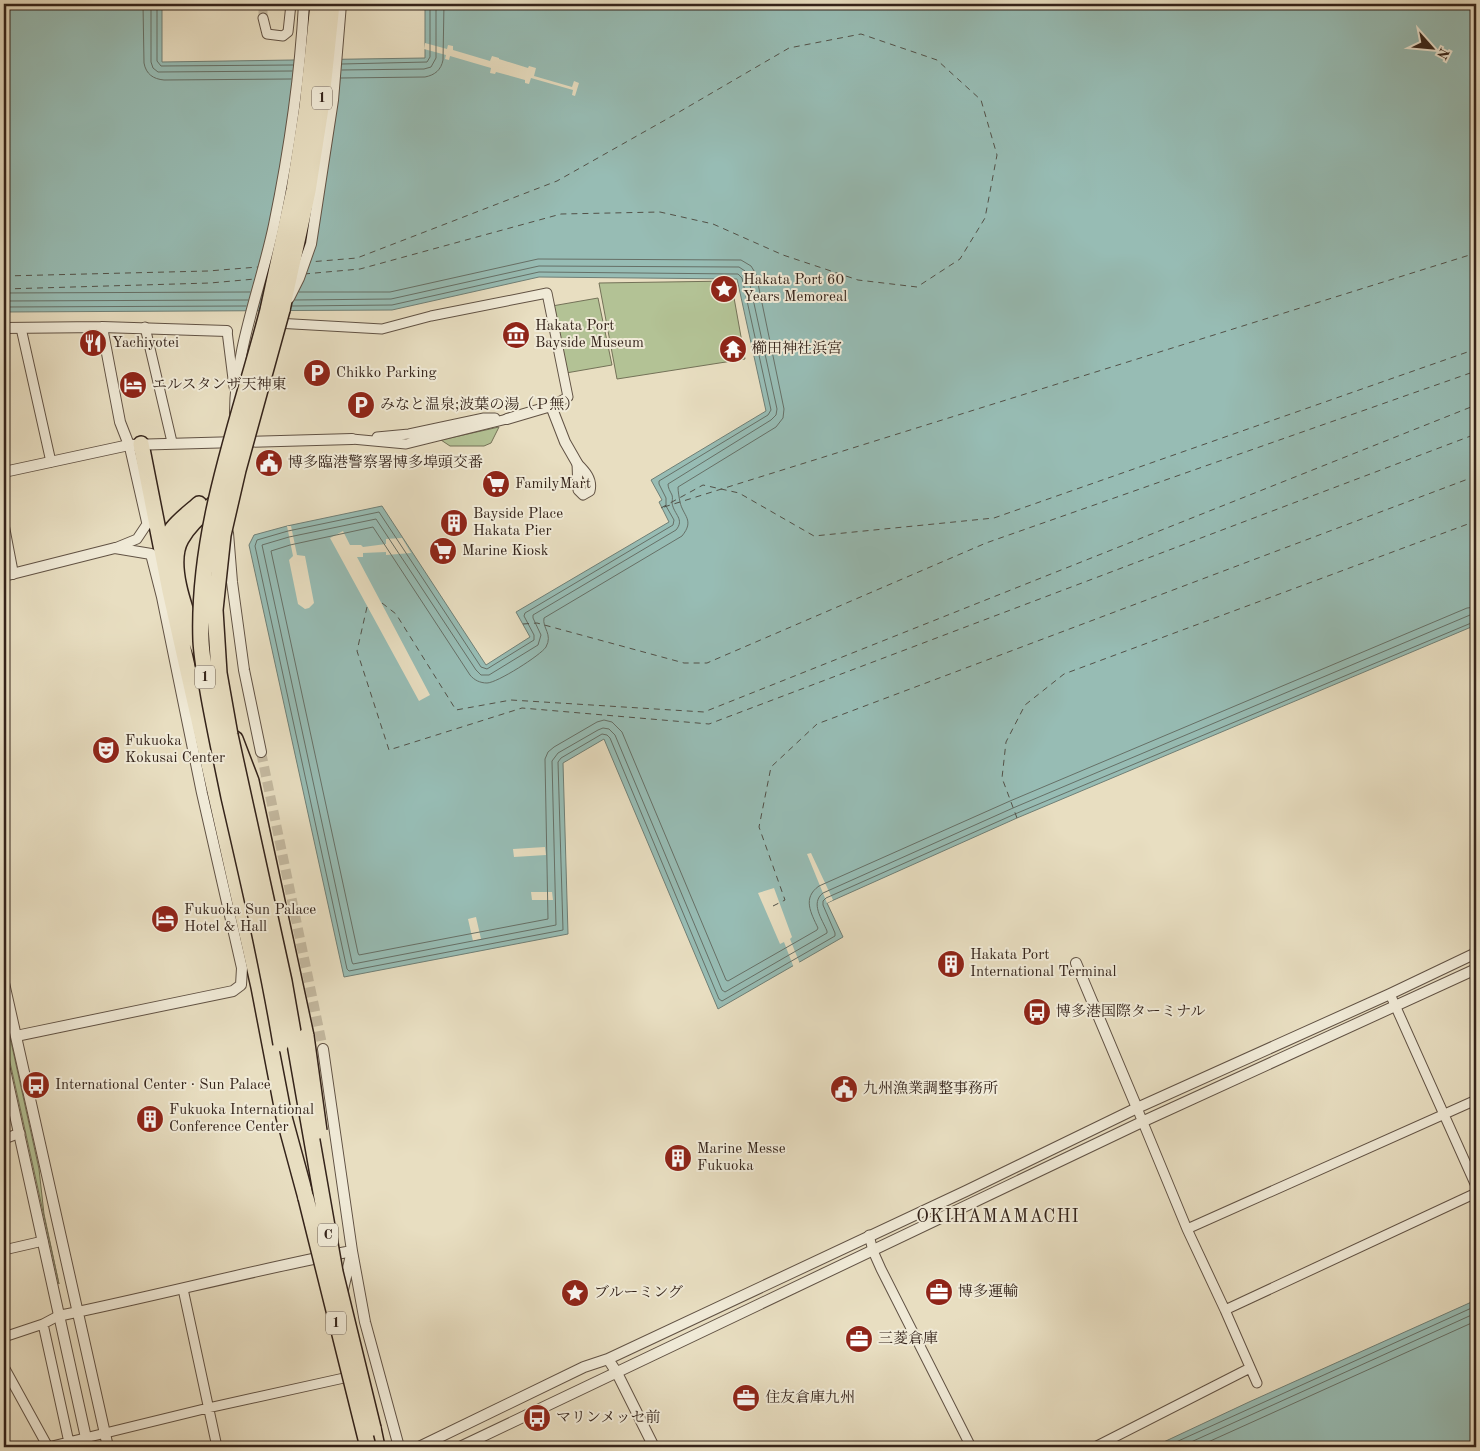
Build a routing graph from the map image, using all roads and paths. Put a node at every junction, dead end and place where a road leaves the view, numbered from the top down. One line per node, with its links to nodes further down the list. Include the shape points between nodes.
1 (291, 4): 6 (street, via 288,32 283,36 267,34)
2 (304, 4): 13 (street, via 302,45 278,207)
3 (332, 4): 7 (highway, 1, via 308,191)
4 (341, 4): 7 (street, bridge, via 333,100 311,244 299,278)
5 (318, 11): 45 (highway, 1, bridge, via 307,107 287,229 210,532 201,634 216,738 271,984)
6 (263, 18)
7 (279, 317): 14 (street, via 308,325 382,329 547,293 568,397); 18 (street, bridge, via 256,398); 52 (highway, C, bridge, via 223,535 215,610 216,641 230,735 284,981)
8 (102, 326): 9 (street); 11 (street); 19 (street, via 120,422)
9 (145, 327): 12 (street); 17 (street)
10 (4, 328): 11 (street)
11 (22, 328): 20 (street)
12 (227, 331): 13 (street)
13 (235, 390): 18 (street)
14 (551, 406): 15 (street); 21 (street, via 565,442)
15 (507, 419): 16 (street, via 406,444)
16 (352, 439): 18 (street)
17 (172, 442): 18 (street); 19 (street)
18 (239, 443): 26 (highway, bridge, via 213,493 179,521 169,536 165,547); 27 (street, via 227,524 244,670); 52 (highway, bridge, via 234,474 220,498 198,517 180,540 175,563 179,590 219,706 251,780 268,855 306,1036)
19 (135, 444): 20 (street); 24 (street, via 146,524 137,538); 26 (highway)
20 (51, 462): 22 (street)
21 (578, 462)
22 (4, 472)
23 (4, 527): 25 (street)
24 (115, 548): 25 (street); 34 (street, via 151,554 242,968 242,985 233,991)
25 (8, 575)
26 (170, 591): 45 (highway, via 259,987 284,1117)
27 (261, 752)
28 (1476, 953): 32 (street)
29 (1076, 964): 38 (street)
30 (1476, 969): 33 (street)
31 (4, 983): 34 (street)
32 (1390, 994): 33 (street); 38 (street)
33 (1396, 1007): 39 (street); 40 (street)
34 (16, 1036): 55 (street)
35 (324, 1049): 50 (street)
36 (4, 1064): 41 (street)
37 (1476, 1100): 39 (street)
38 (1137, 1108): 40 (street); 47 (street)
39 (1445, 1113): 43 (street); 46 (street)
40 (1144, 1121): 46 (street); 51 (street)
41 (20, 1133): 42 (street); 48 (street)
42 (4, 1139)
43 (1476, 1186)
44 (1476, 1193): 54 (street)
45 (306, 1198): 72 (highway, 1, bridge)
46 (1187, 1229): 54 (street)
47 (869, 1235): 51 (street); 59 (street)
48 (43, 1241): 49 (street); 56 (street)
49 (4, 1250)
50 (352, 1251): 53 (street); 63 (street, via 342,1294); 74 (street, via 365,1322)
51 (873, 1251): 62 (street); 78 (street)
52 (335, 1272): 73 (highway, C, bridge)
53 (183, 1289): 55 (street); 65 (street)
54 (1225, 1310): 61 (street)
55 (77, 1312): 56 (street); 66 (street)
56 (58, 1316): 57 (street); 67 (street)
57 (43, 1324): 58 (street); 68 (street)
58 (4, 1337)
59 (608, 1359): 62 (street); 75 (street, via 584,1367)
60 (4, 1367): 69 (street)
61 (1250, 1368): 64 (street); 79 (street)
62 (617, 1373): 76 (street); 77 (street)
63 (358, 1375): 65 (street); 73 (street)
64 (1257, 1383)
65 (208, 1408): 66 (street); 71 (street)
66 (104, 1433): 67 (street); 70 (street)
67 (87, 1442): 68 (street)
68 (70, 1444): 69 (street)
69 (48, 1447)
70 (108, 1447)
71 (217, 1447)
72 (368, 1447)
73 (377, 1447)
74 (400, 1447)
75 (419, 1447)
76 (460, 1447)
77 (654, 1447)
78 (971, 1447)
79 (1095, 1447)

